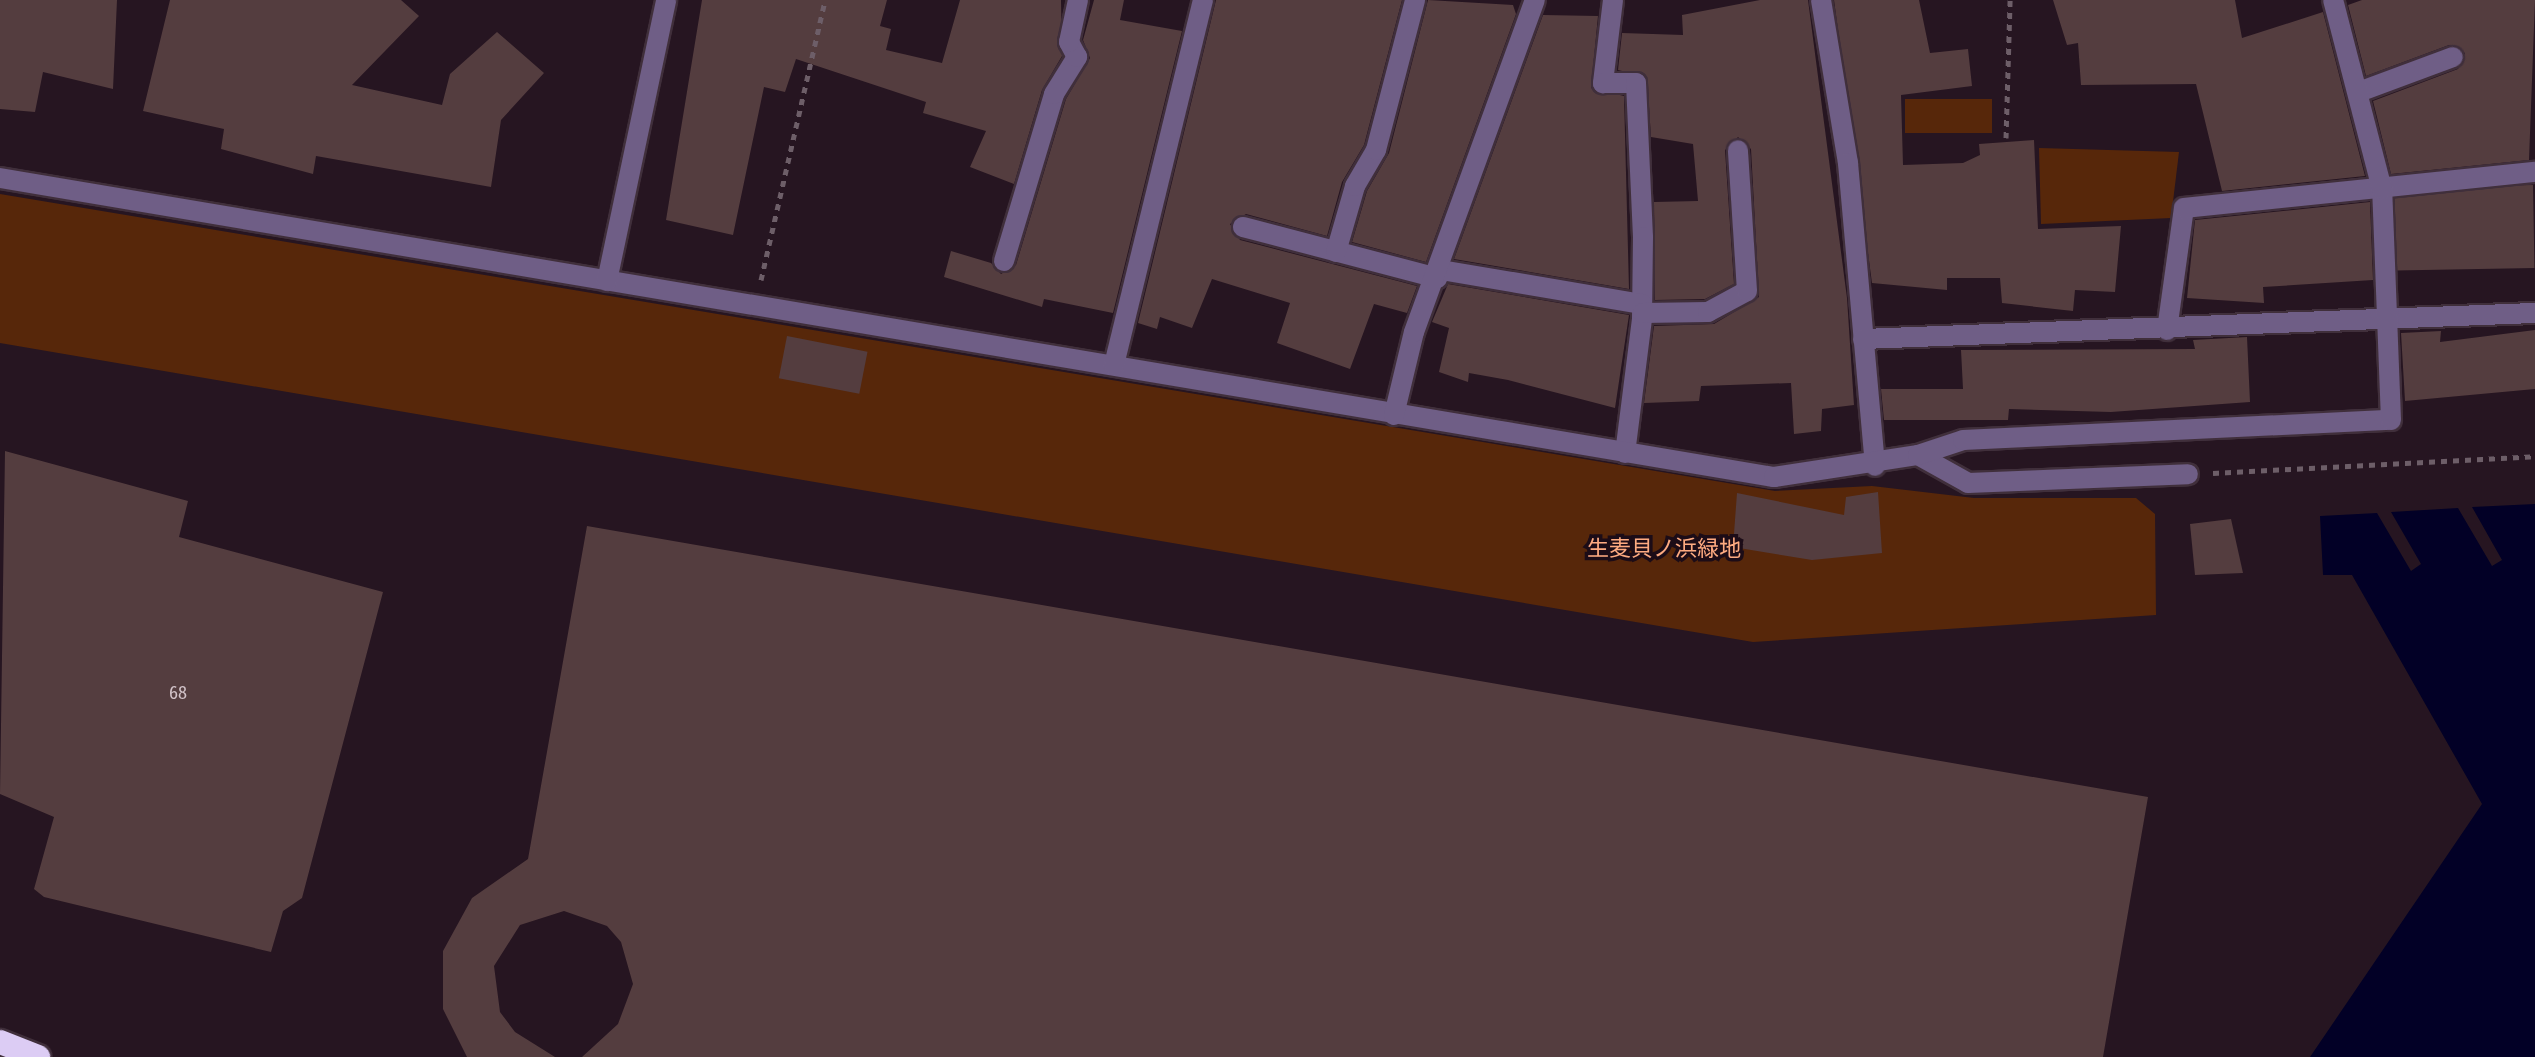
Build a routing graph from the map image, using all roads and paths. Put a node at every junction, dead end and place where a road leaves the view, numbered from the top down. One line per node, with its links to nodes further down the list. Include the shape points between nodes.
1 (666, 0): 22 (street)
2 (825, 0): 23 (path)
3 (1078, 0): 20 (street, via 1069,42 1077,57 1054,94)
4 (1203, 0): 29 (street)
5 (1415, 0): 19 (street, via 1376,150 1355,186)
6 (1535, 0): 21 (street)
7 (1613, 0): 24 (street, via 1603,83 1636,83)
8 (1821, 0): 28 (street, via 1848,163)
9 (2010, 0): 13 (path)
10 (2333, 0): 12 (street)
11 (2453, 57): 12 (street)
12 (2359, 92): 17 (street)
13 (2006, 138)
14 (1738, 150): 24 (street, via 1747,291 1708,312)
15 (2535, 172): 17 (street)
16 (0, 178): 22 (street)
17 (2382, 189): 26 (street); 27 (street, via 2184,208)
18 (1243, 227): 19 (street)
19 (1336, 252): 21 (street)
20 (1004, 261)
21 (1439, 274): 24 (street); 30 (street, via 1414,332)
22 (607, 281): 23 (street)
23 (755, 305): 29 (street)
24 (1643, 309): 31 (street)
25 (2535, 313): 26 (street)
26 (2390, 324): 27 (street); 32 (street, via 2391,420 1963,440)
27 (2167, 330): 28 (street)
28 (1863, 339): 34 (street)
29 (1114, 365): 30 (street)
30 (1394, 415): 31 (street)
31 (1625, 453): 34 (street, via 1774,477)
32 (1918, 455): 34 (street); 35 (street, via 1968,483)
33 (2535, 456): 35 (path)
34 (1875, 466)
35 (2188, 474)
36 (0, 1042): 37 (highway)
37 (38, 1057)

